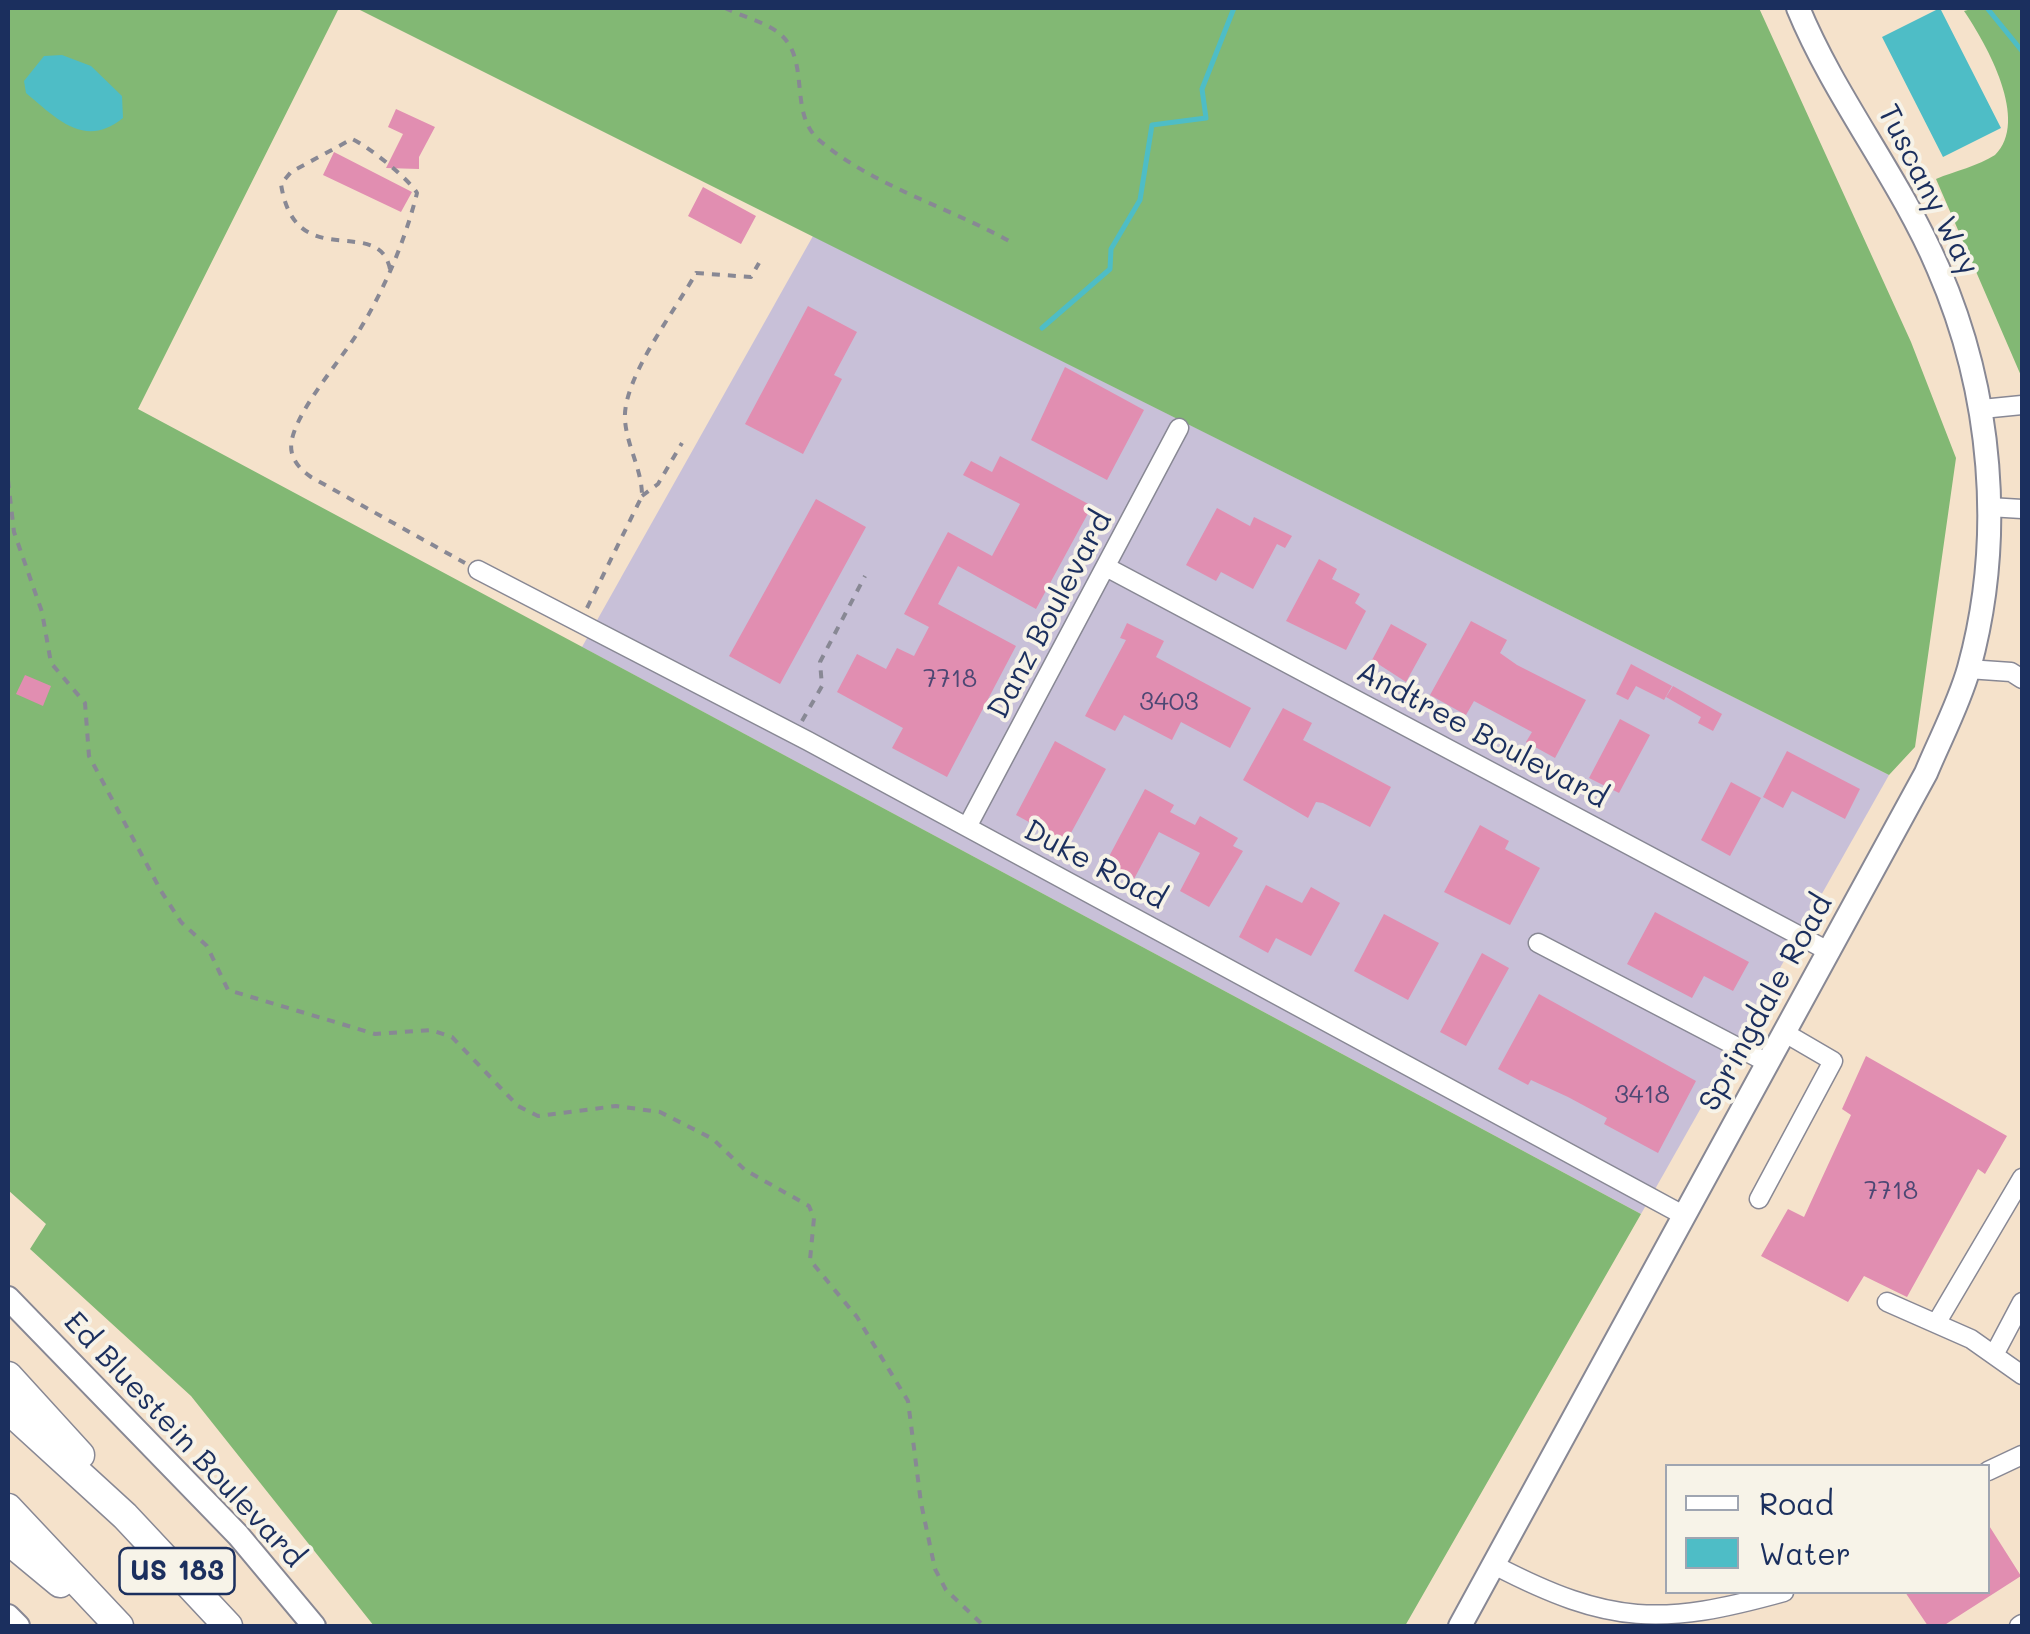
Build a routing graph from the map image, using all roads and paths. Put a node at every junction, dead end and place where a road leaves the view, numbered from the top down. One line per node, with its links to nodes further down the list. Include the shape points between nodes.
1 (724, 8): 3 (path, via 780,34 790,49 806,125 818,139 909,194)
2 (1798, 8): 7 (main road, Tuscany Way, via 1938,268)
3 (1009, 242)
4 (759, 263): 11 (path, via 752,277 696,273 627,393 625,419)
5 (390, 269): 5 (path, via 417,192 411,182 352,139 292,172 282,184 298,225 330,242 376,246); 15 (path, via 292,438 292,454 311,477)
6 (2022, 405): 7 (street)
7 (1982, 409): 12 (main road, Springdale Road)
8 (1179, 428): 14 (street, Danz Boulevard)
9 (682, 443): 11 (path, via 658,484)
10 (8, 480): 49 (path, via 14,532 52,663 85,704 89,756 161,892 208,946 228,990 375,1034 431,1030 452,1037 518,1106 538,1116 616,1106 660,1112 713,1139 745,1170 810,1206 810,1260 857,1316 908,1402 935,1570)
11 (642, 496): 17 (path)
12 (1990, 508): 13 (street); 18 (main road, Springdale Road)
13 (2022, 509)
14 (1108, 568): 21 (street, Danz Boulevard); 23 (street, Andtree Boulevard)
15 (478, 570): 17 (street, Duke Road)
16 (865, 576): 20 (path, via 820,662 822,686)
17 (580, 626): 20 (street, Duke Road)
18 (1968, 669): 19 (street); 23 (main road, Springdale Road, via 1926,773)
19 (2022, 679)
20 (794, 734): 21 (street, Duke Road)
21 (967, 827): 28 (street, Duke Road)
22 (1538, 943): 25 (street)
23 (1830, 952): 24 (main road, Springdale Road)
24 (1784, 1033): 25 (main road, Springdale Road); 27 (street, via 1834,1061)
25 (1768, 1063): 28 (main road, Springdale Road)
26 (2022, 1178): 32 (street)
27 (1759, 1199)
28 (1683, 1214): 42 (main road, Springdale Road)
29 (8, 1298): 48 (main road, Ed Bluestein Boulevard, via 238,1535)
30 (1887, 1302): 32 (street)
31 (2022, 1302): 33 (street)
32 (1937, 1322): 33 (street)
33 (1995, 1353): 34 (street)
34 (2022, 1375)
35 (8, 1376): 40 (highway)
36 (8, 1409): 40 (highway, US 183)
37 (2022, 1455): 38 (street)
38 (1990, 1470)
39 (8, 1508): 46 (highway, US 183)
40 (126, 1516): 47 (highway, US 183)
41 (8, 1540): 46 (highway)
42 (1496, 1566): 43 (street, via 1558,1598 1643,1617 1714,1612); 50 (main road, Springdale Road)
43 (1777, 1594)
44 (8, 1616): 45 (main road)
45 (18, 1626)
46 (117, 1626)
47 (228, 1626)
48 (314, 1626)
49 (984, 1626)
50 (1460, 1626)

